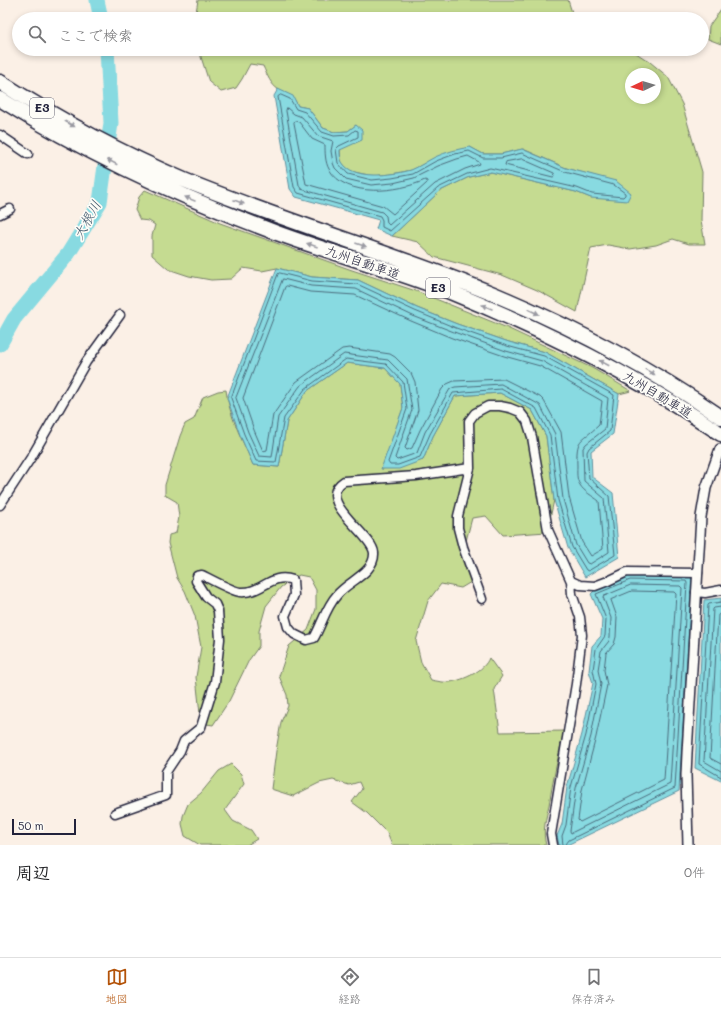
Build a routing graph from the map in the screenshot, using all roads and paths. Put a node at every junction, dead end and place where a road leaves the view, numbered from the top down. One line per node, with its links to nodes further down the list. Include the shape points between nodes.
1 (0, 82): 8 (highway, 九州自動車道 / E3, one-way to 8, via 30,102 85,132 182,179 448,276 590,339 658,377)
2 (0, 99): 9 (highway, 九州自動車道 / E3, one-way to 2, via 623,373 552,336 446,290 279,234 179,194 85,148)
3 (0, 135): 4 (street)
4 (28, 154)
5 (10, 209): 6 (street)
6 (0, 214)
7 (120, 315): 12 (street, via 86,362 32,456)
8 (721, 417)
9 (721, 434)
10 (720, 449): 13 (street, via 703,502)
11 (470, 468): 14 (street, via 469,421 475,413 488,406 500,406 520,412 527,420 532,437 548,530); 17 (street, via 458,516 458,528); 18 (street, via 416,476 344,481 338,484 337,503 371,545 374,551 373,560 369,568 337,594 314,638 306,640 294,634 288,627 285,616 294,595 293,580 286,577 274,579 257,590 239,592 202,575 197,576 196,581 218,611 220,639 215,682 201,727 184,741 167,768 166,795)
12 (0, 505)
13 (698, 573): 14 (street, via 627,572 595,586); 16 (street)
14 (571, 582): 19 (street, via 582,635 551,834)
15 (721, 590): 16 (street)
16 (696, 592): 20 (street, via 686,768)
17 (482, 599)
18 (115, 813)
19 (553, 845)
20 (688, 845)

